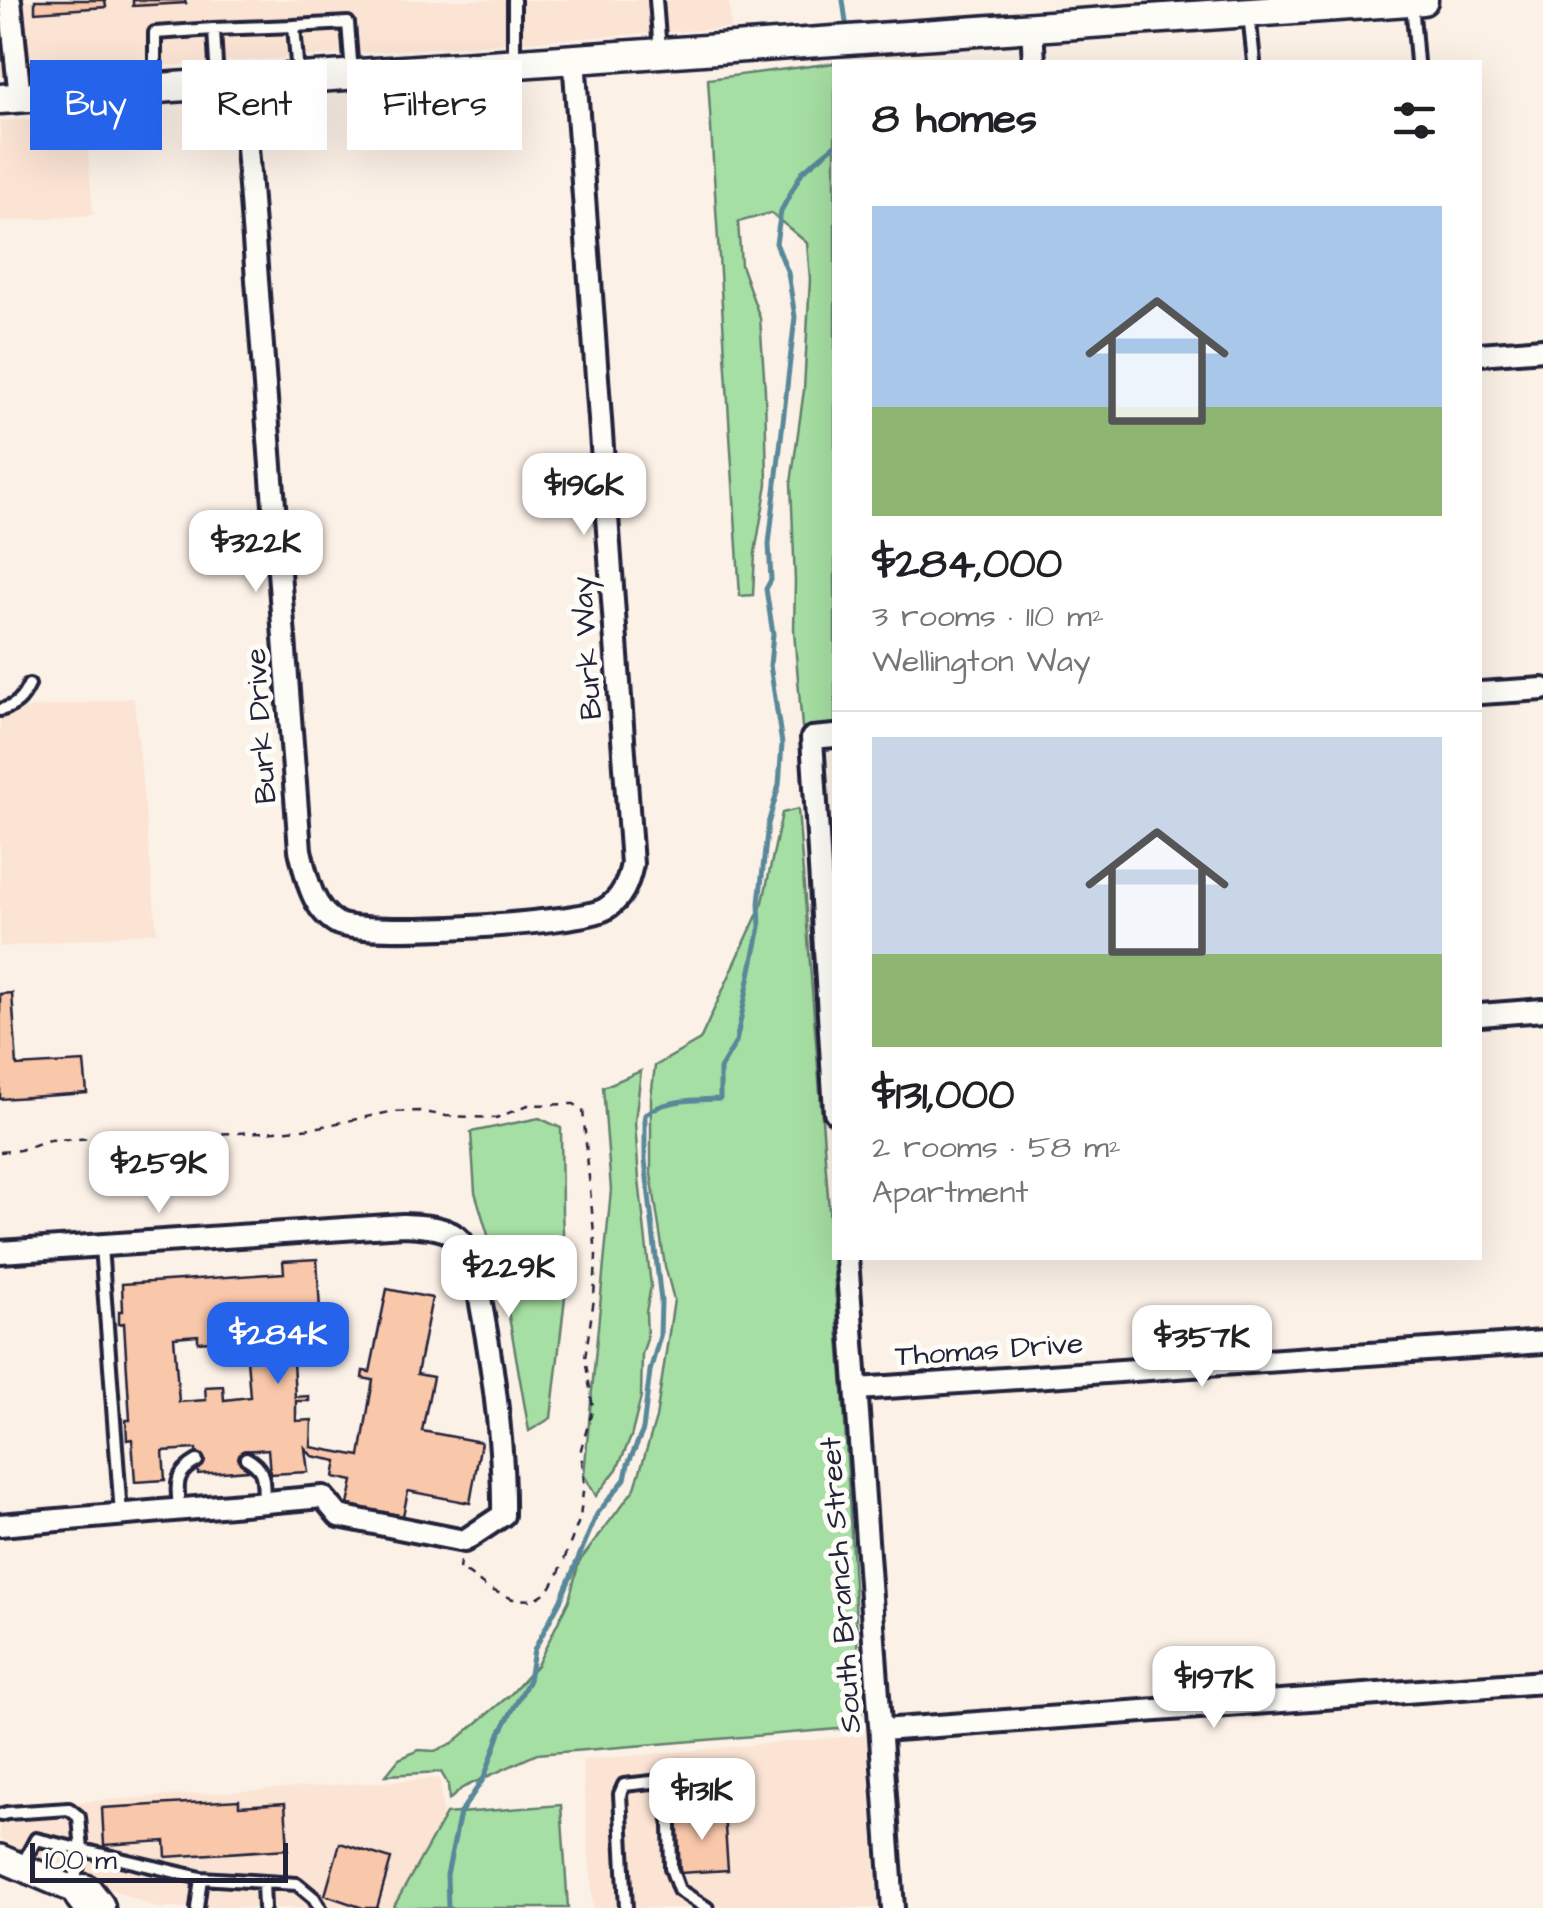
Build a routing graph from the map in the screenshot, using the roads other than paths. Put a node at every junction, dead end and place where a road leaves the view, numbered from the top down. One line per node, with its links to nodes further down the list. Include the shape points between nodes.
1 (10, 0): 21 (street)
2 (514, 0): 16 (lane)
3 (656, 0): 10 (lane)
4 (1424, 0): 5 (main road)
5 (1412, 1): 6 (main road); 19 (lane)
6 (1232, 9): 8 (main road); 18 (lane)
7 (294, 26): 9 (lane); 14 (lane); 15 (lane, via 348,23)
8 (1032, 27): 10 (main road); 17 (street)
9 (214, 29): 12 (lane, via 154,33); 13 (lane)
10 (660, 52): 11 (main road)
11 (574, 58): 20 (main road); 30 (street, Burk Way, via 632,864 619,898 592,915)
12 (154, 60)
13 (223, 60)
14 (297, 60)
15 (351, 60)
16 (514, 60)
17 (1034, 60)
18 (1253, 60)
19 (1417, 60)
20 (522, 61)
21 (10, 99)
22 (235, 150): 30 (street, Burk Drive, via 308,885 338,923 362,930)
23 (1543, 349): 24 (street)
24 (1482, 354)
25 (29, 685): 28 (lane, via 14,706)
26 (1543, 689): 27 (street)
27 (1482, 693)
28 (0, 710)
29 (832, 736): 33 (street, via 812,738)
30 (470, 926)
31 (1543, 1010): 32 (street)
32 (1482, 1014)
33 (832, 1042)
34 (101, 1245): 35 (street); 41 (street, via 403,1224 458,1238 473,1262 494,1376 503,1515 464,1541 339,1516 323,1496); 43 (lane)
35 (0, 1252)
36 (847, 1260): 38 (street, South Branch Street)
37 (1543, 1342): 38 (street, Thomas Drive)
38 (858, 1389): 46 (street, South Branch Street)
39 (246, 1458): 41 (lane, via 262,1473)
40 (197, 1460): 42 (lane, via 177,1482)
41 (264, 1500): 42 (street)
42 (179, 1508): 43 (street)
43 (121, 1514): 44 (street)
44 (0, 1525)
45 (1543, 1682): 46 (street)
46 (882, 1730): 58 (street, South Branch Street)
47 (0, 1815): 48 (lane, via 69,1808 79,1817)
48 (82, 1851): 49 (lane, via 36,1839); 50 (lane); 52 (lane)
49 (10, 1863): 52 (street)
50 (201, 1878): 51 (lane); 53 (lane)
51 (263, 1882): 54 (lane); 55 (lane, via 297,1884)
52 (92, 1900)
53 (196, 1908)
54 (264, 1908)
55 (320, 1908)
56 (626, 1908): 57 (lane, via 620,1794 624,1784 661,1781 669,1784 679,1890)
57 (707, 1908)
58 (893, 1908)

